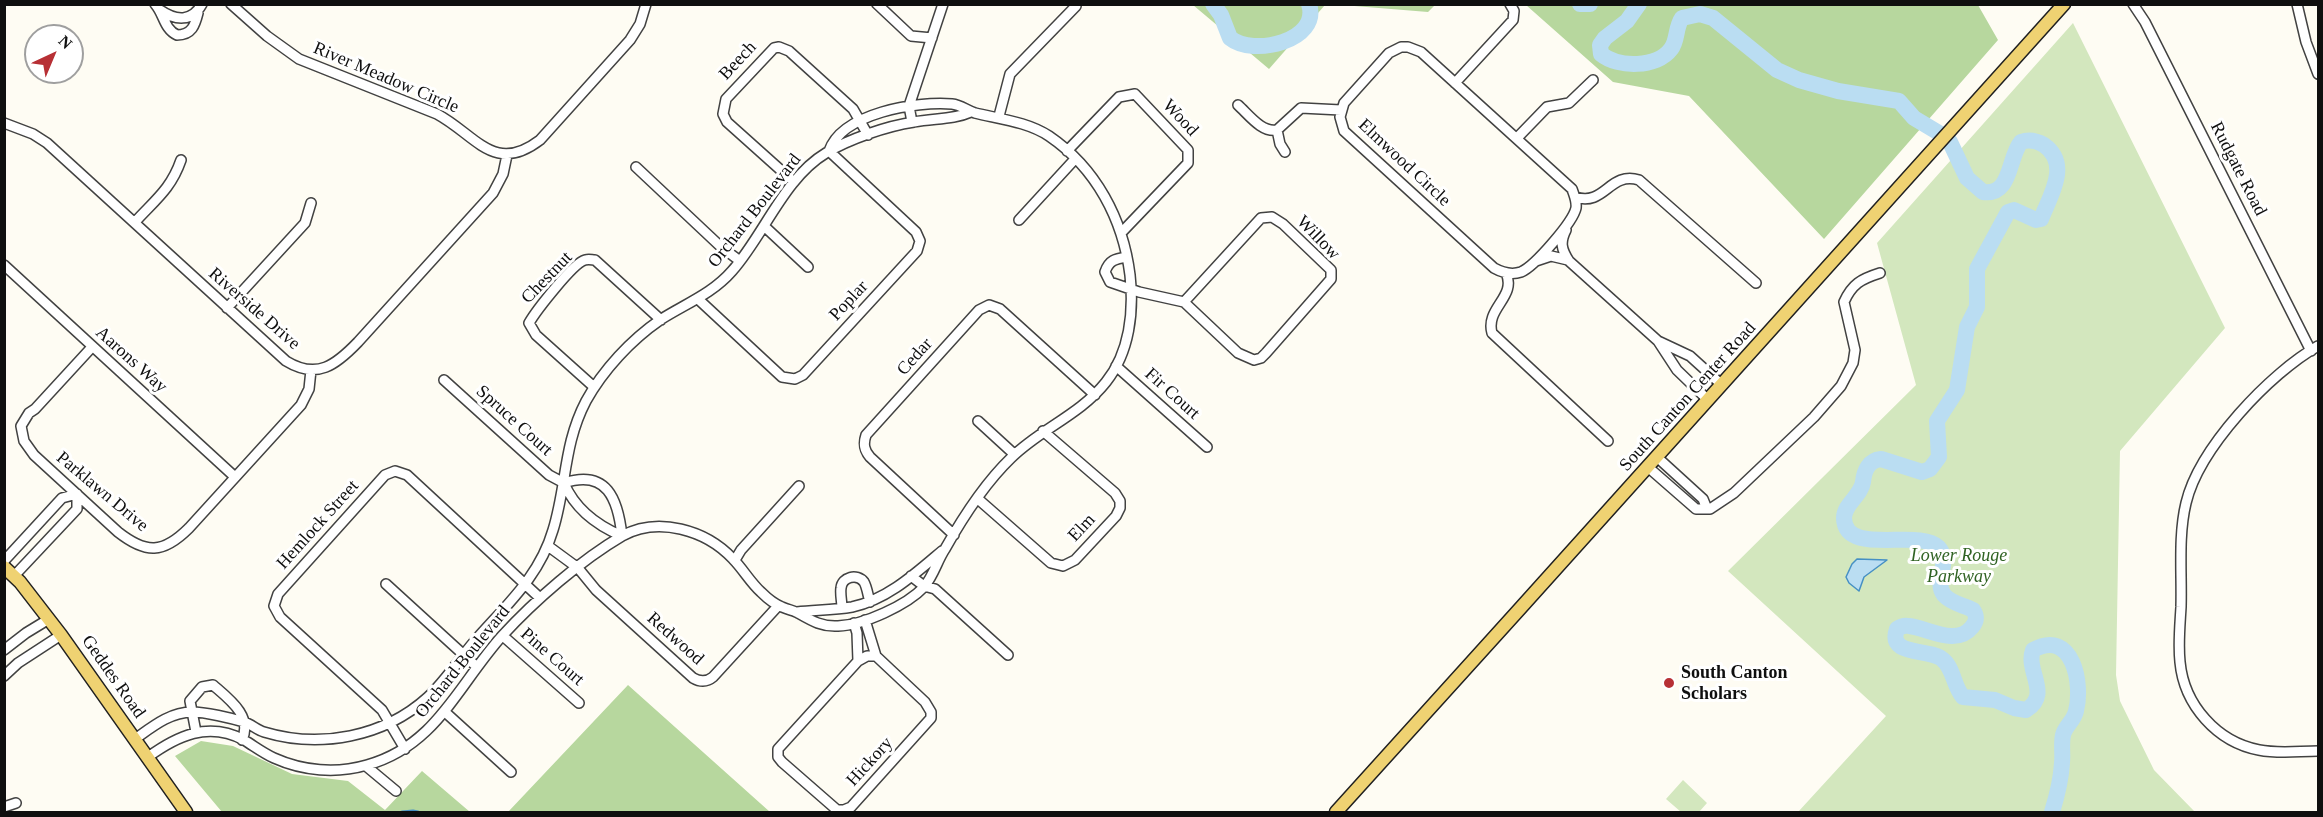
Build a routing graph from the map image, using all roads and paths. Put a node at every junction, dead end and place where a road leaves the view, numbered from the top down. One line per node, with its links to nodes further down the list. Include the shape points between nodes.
1 (231, 4): 30 (street, River Meadow Circle, via 299,58 437,114 484,149)
2 (646, 4): 30 (street, via 630,40 540,140 522,152)
3 (877, 4): 12 (street, via 911,36)
4 (943, 4): 12 (street)
5 (1510, 4): 15 (street, via 1513,20)
6 (2064, 4): 62 (main road, South Canton Center Road)
7 (2133, 4): 58 (street, Rudgate Road)
8 (2297, 4): 13 (street)
9 (1076, 6): 20 (street, via 1010,74)
10 (157, 8): 11 (street, via 181,18); 11 (street, via 168,28 177,35 193,29)
11 (200, 9)
12 (932, 38): 17 (street)
13 (2319, 74)
14 (1593, 80): 26 (street, via 1569,103 1547,107)
15 (1455, 83): 18 (street, Elmwood Circle, via 1421,52 1401,47 1389,53); 26 (street, Elmwood Circle)
16 (1238, 105): 24 (street, via 1264,129)
17 (909, 106): 19 (street, Orchard Boulevard, via 958,104); 21 (street, Orchard Boulevard); 22 (street)
18 (1341, 110): 24 (street, via 1301,108); 48 (street, Elmwood Circle, via 1341,124 1348,136 1494,268)
19 (970, 112): 20 (street, Orchard Boulevard); 22 (street, Orchard Boulevard, via 960,117)
20 (999, 117): 28 (street, Orchard Boulevard, via 1047,134)
21 (861, 121): 25 (street); 27 (street, Orchard Boulevard, via 838,135); 34 (street, Beech, via 853,109 789,51 779,47 768,52 726,99 723,114 727,122)
22 (912, 122): 25 (street, Orchard Boulevard)
23 (4, 123): 38 (street, Riverside Drive, via 47,143)
24 (1277, 130): 29 (street)
25 (868, 135): 27 (street, Orchard Boulevard)
26 (1517, 138): 35 (street, Elmwood Circle, via 1568,184)
27 (829, 151): 34 (street, Orchard Boulevard); 52 (street, Poplar, via 916,232 920,241 917,250 803,375 795,379 782,376)
28 (1067, 151): 31 (street, Orchard Boulevard); 41 (street, Wood, via 1119,97 1135,94 1188,150 1188,163)
29 (1285, 152)
30 (507, 154): 60 (street, Riverside Drive, via 493,193 366,333 335,363)
31 (1075, 159): 37 (street); 41 (street, Orchard Boulevard, via 1095,180)
32 (181, 160): 38 (street, via 168,187)
33 (636, 167): 43 (street)
34 (794, 182): 40 (street, Orchard Boulevard)
35 (1575, 197): 39 (street, via 1576,208); 50 (street, via 1590,199 1624,178 1639,180)
36 (311, 203): 54 (street, via 305,223)
37 (1019, 220)
38 (135, 222): 54 (street, Riverside Drive)
39 (1569, 222): 44 (street, via 1562,243); 45 (street)
40 (764, 226): 43 (street, Orchard Boulevard); 47 (street)
41 (1121, 233): 42 (street, Orchard Boulevard)
42 (1127, 257): 51 (street, Orchard Boulevard); 51 (street, via 1108,264 1105,272 1110,282)
43 (740, 261): 52 (street, Orchard Boulevard)
44 (1569, 261): 45 (street, via 1551,256); 56 (street)
45 (1534, 262): 48 (street, via 1522,272)
46 (4, 265): 57 (street, Aarons Way)
47 (808, 267)
48 (1506, 273): 68 (street, via 1509,286 1492,315 1492,333)
49 (1880, 273): 78 (street, via 1853,285 1844,302 1855,350 1841,386 1763,468 1734,493)
50 (1756, 283)
51 (1131, 288): 53 (street); 59 (street, Orchard Boulevard, via 1129,330)
52 (698, 299): 55 (street, Orchard Boulevard)
53 (1184, 302): 53 (street, Willow, via 1238,353 1254,360 1266,353 1321,292 1331,270 1283,224 1272,217 1261,218)
54 (227, 308): 60 (street, Riverside Drive, via 286,361)
55 (661, 320): 63 (street, Orchard Boulevard, via 635,340); 63 (street, Chestnut, via 595,260 584,260 574,269 528,323 536,335)
56 (1658, 341): 62 (street, via 1690,356); 65 (street, via 1677,370)
57 (92, 347): 73 (street, Aarons Way); 76 (street, Parklawn Drive, via 21,426 24,441 34,455)
58 (2315, 348): 117 (street, via 2259,393 2210,451 2194,478 2183,525 2180,660 2184,683 2194,705 2224,736 2262,750)
59 (1116, 366): 64 (street, Orchard Boulevard); 69 (street, Fir Court)
60 (311, 370): 73 (street, Parklawn Drive, via 309,389 301,405)
61 (444, 380): 74 (street, Spruce Court, via 549,475)
62 (1722, 385): 65 (main road, South Canton Center Road)
63 (594, 387): 74 (street, Orchard Boulevard, via 572,434)
64 (1095, 395): 67 (street, Orchard Boulevard); 79 (street, Cedar, via 1000,309 989,305 979,310 864,441 870,457)
65 (1708, 400): 71 (main road, South Canton Center Road)
66 (978, 421): 70 (street)
67 (1043, 431): 70 (street, Orchard Boulevard); 77 (street, Elm, via 1120,501 1118,514 1075,560 1063,566 1051,563)
68 (1608, 441)
69 (1207, 447)
70 (1014, 454): 77 (street, Orchard Boulevard)
71 (1658, 458): 72 (main road, South Canton Center Road); 78 (street, via 1703,499)
72 (1649, 468): 78 (street, via 1696,509); 125 (main road, South Canton Center Road)
73 (236, 477): 76 (street, Parklawn Drive, via 179,538 148,549 118,532)
74 (564, 483): 80 (street, via 571,499 598,525); 80 (street, via 590,478 607,488 620,515); 81 (street, Orchard Boulevard)
75 (799, 486): 83 (street)
76 (77, 494): 84 (street, via 62,498); 86 (street, via 77,509)
77 (978, 499): 79 (street, Orchard Boulevard)
78 (1707, 509)
79 (954, 535): 82 (street, Orchard Boulevard)
80 (622, 536): 83 (street, Orchard Boulevard, via 652,527 688,530 715,543); 85 (street, Orchard Boulevard)
81 (548, 546): 85 (street, Redwood); 89 (street, Orchard Boulevard)
82 (944, 550): 87 (street, Orchard Boulevard); 90 (street, Orchard Boulevard)
83 (735, 560): 93 (street, Orchard Boulevard, via 759,591)
84 (4, 561)
85 (578, 568): 91 (street, Orchard Boulevard); 93 (street, Redwood, via 596,590 700,681 713,677)
86 (9, 572): 97 (main road, Geddes Road)
87 (911, 576): 90 (street); 92 (street, Orchard Boulevard)
88 (386, 584): 102 (street)
89 (527, 584): 91 (street, Hemlock Street); 102 (street, Orchard Boulevard); 112 (street, Hemlock Street, via 407,475 395,471 385,475 278,594 274,606 280,618 382,710)
90 (924, 586): 98 (street, Orchard Boulevard, via 900,606); 103 (street, via 935,589)
91 (540, 598): 100 (street, Orchard Boulevard)
92 (870, 602): 94 (street, Orchard Boulevard); 95 (street, via 863,582 850,577 841,586)
93 (778, 606): 96 (street, Orchard Boulevard)
94 (854, 606): 95 (street, Orchard Boulevard); 98 (street)
95 (842, 608): 96 (street, Orchard Boulevard)
96 (796, 612): 98 (street, Orchard Boulevard, via 822,625 842,627)
97 (49, 619): 99 (main road, Geddes Road); 101 (street)
98 (859, 621): 104 (street, Hickory); 105 (street)
99 (61, 635): 107 (street); 114 (main road, Geddes Road)
100 (503, 636): 106 (street, Orchard Boulevard); 108 (street, Pine Court)
101 (4, 650)
102 (463, 655): 106 (street); 112 (street, Orchard Boulevard, via 428,697)
103 (1008, 655)
104 (876, 656): 105 (street); 105 (street, Hickory, via 925,702 931,718 851,807 837,810 782,762 778,750)
105 (858, 661)
106 (477, 667): 110 (street, Orchard Boulevard)
107 (4, 676)
108 (579, 703)
109 (193, 712): 111 (street, Orchard Boulevard); 111 (street, via 190,701 195,693 213,685 236,706); 113 (street); 114 (street, Orchard Boulevard, via 164,720)
110 (445, 712): 116 (street, Orchard Boulevard); 120 (street)
111 (245, 722): 112 (street, Orchard Boulevard, via 275,735 314,740 353,736); 115 (street)
112 (389, 723): 116 (street, Hemlock Street)
113 (196, 732): 115 (street, Orchard Boulevard, via 221,732); 118 (street, Orchard Boulevard, via 170,741)
114 (135, 739): 118 (main road, Geddes Road)
115 (242, 740): 119 (street, Orchard Boulevard, via 271,757 305,768)
116 (405, 749): 119 (street, Orchard Boulevard)
117 (2319, 751)
118 (148, 757): 124 (main road, Geddes Road)
119 (366, 766): 121 (street)
120 (511, 772)
121 (396, 791)
122 (16, 803): 123 (street)
123 (4, 807)
124 (186, 813)
125 (1336, 813)

